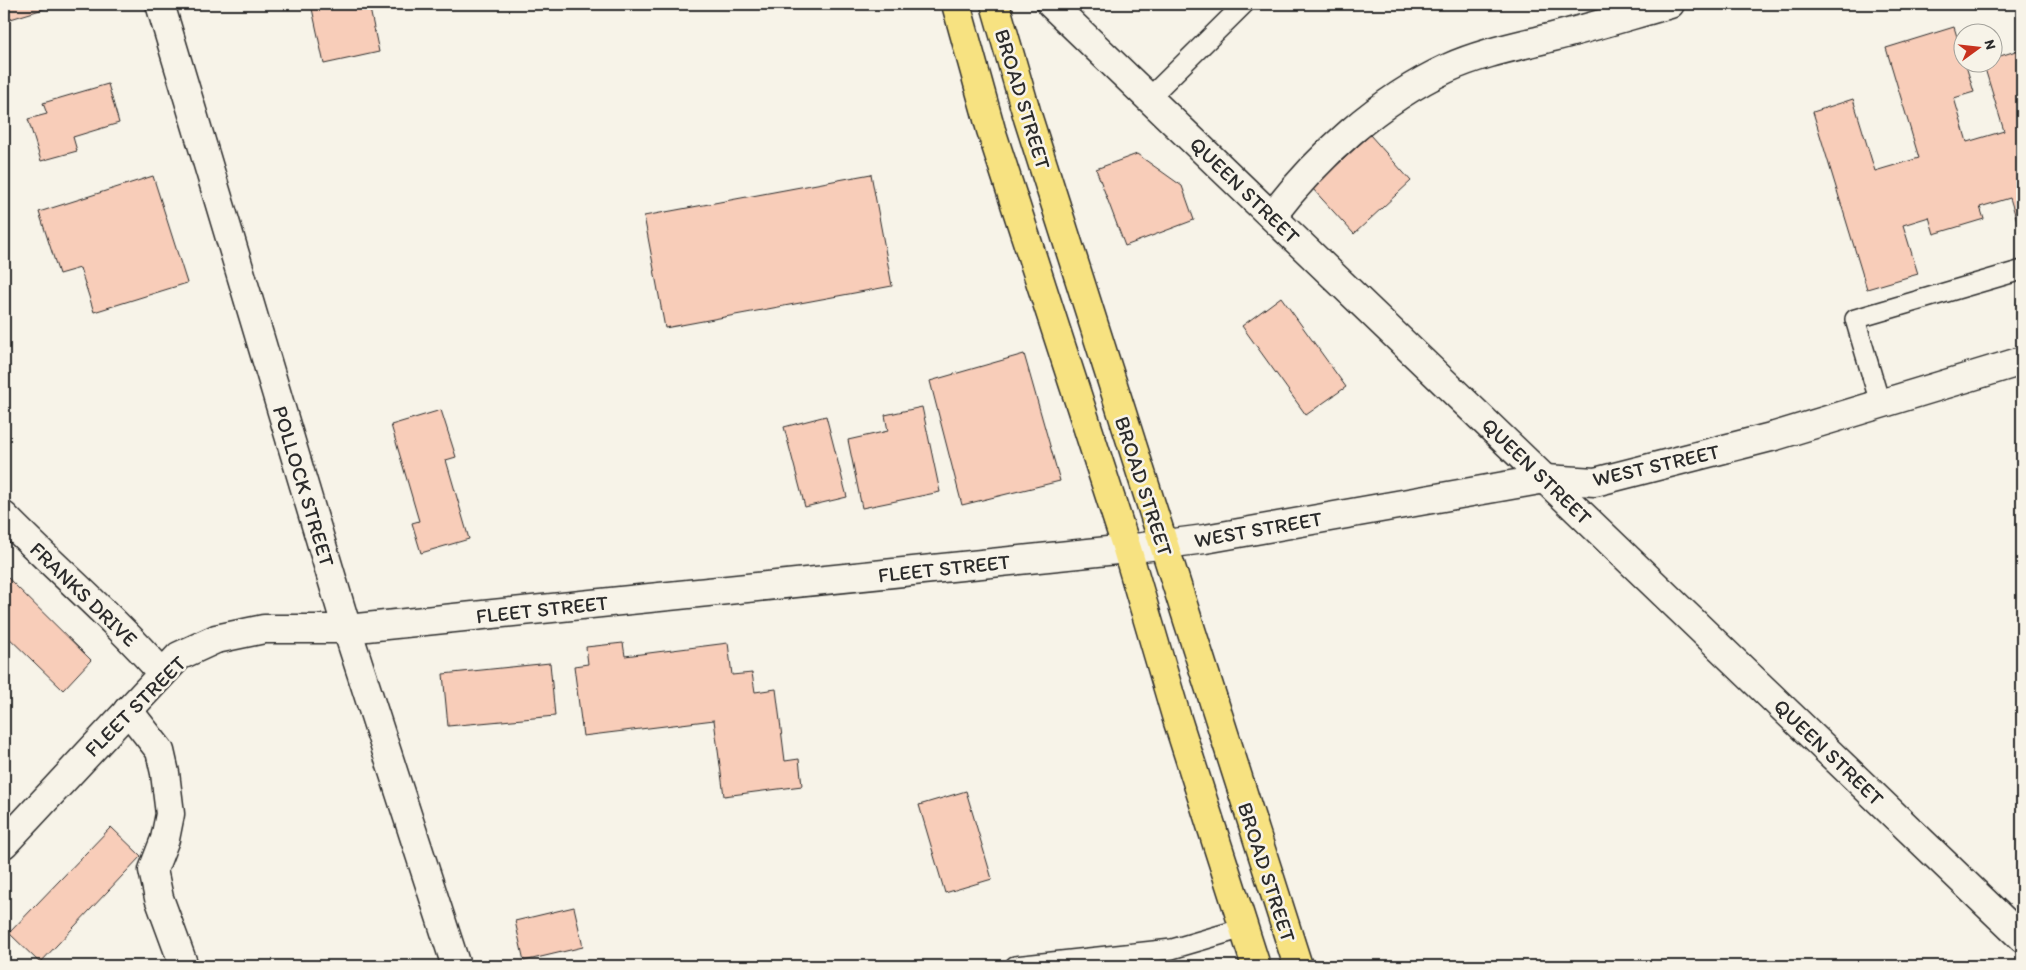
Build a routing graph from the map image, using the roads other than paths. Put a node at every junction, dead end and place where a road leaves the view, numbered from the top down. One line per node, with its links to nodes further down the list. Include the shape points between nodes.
1 (160, 4): 16 (street, POLLOCK STREET)
2 (956, 4): 15 (main road, BROAD STREET, via 997,148)
3 (995, 4): 14 (main road, BROAD STREET)
4 (1051, 4): 7 (street, QUEEN STREET)
5 (1244, 4): 7 (lane)
6 (1670, 4): 8 (street, via 1479,56 1448,68 1390,100 1290,193)
7 (1149, 98): 8 (street, QUEEN STREET)
8 (1272, 216): 12 (street, QUEEN STREET)
9 (2022, 270): 11 (lane, via 1855,319)
10 (2022, 361): 11 (street, WEST STREET)
11 (1880, 403): 12 (street, WEST STREET, via 1775,436 1595,482)
12 (1546, 479): 14 (street, WEST STREET); 21 (street, QUEEN STREET)
13 (4, 516): 17 (street, FRANKS DRIVE, via 129,635)
14 (1163, 544): 15 (street, FLEET STREET); 27 (main road, BROAD STREET)
15 (1127, 549): 16 (street, FLEET STREET); 20 (main road, BROAD STREET, via 1177,720)
16 (347, 629): 17 (street, FLEET STREET, via 264,629 216,639 179,656); 24 (street, POLLOCK STREET)
17 (162, 673): 18 (street, FLEET STREET)
18 (128, 710): 19 (street, FLEET STREET); 23 (street, via 160,751 166,773 170,814 154,870 158,898)
19 (6, 838)
20 (1244, 928): 22 (lane); 26 (main road, BROAD STREET)
21 (2022, 938)
22 (1174, 958): 25 (lane)
23 (184, 966)
24 (456, 966)
25 (1015, 966)
26 (1256, 966)
27 (1298, 966)

